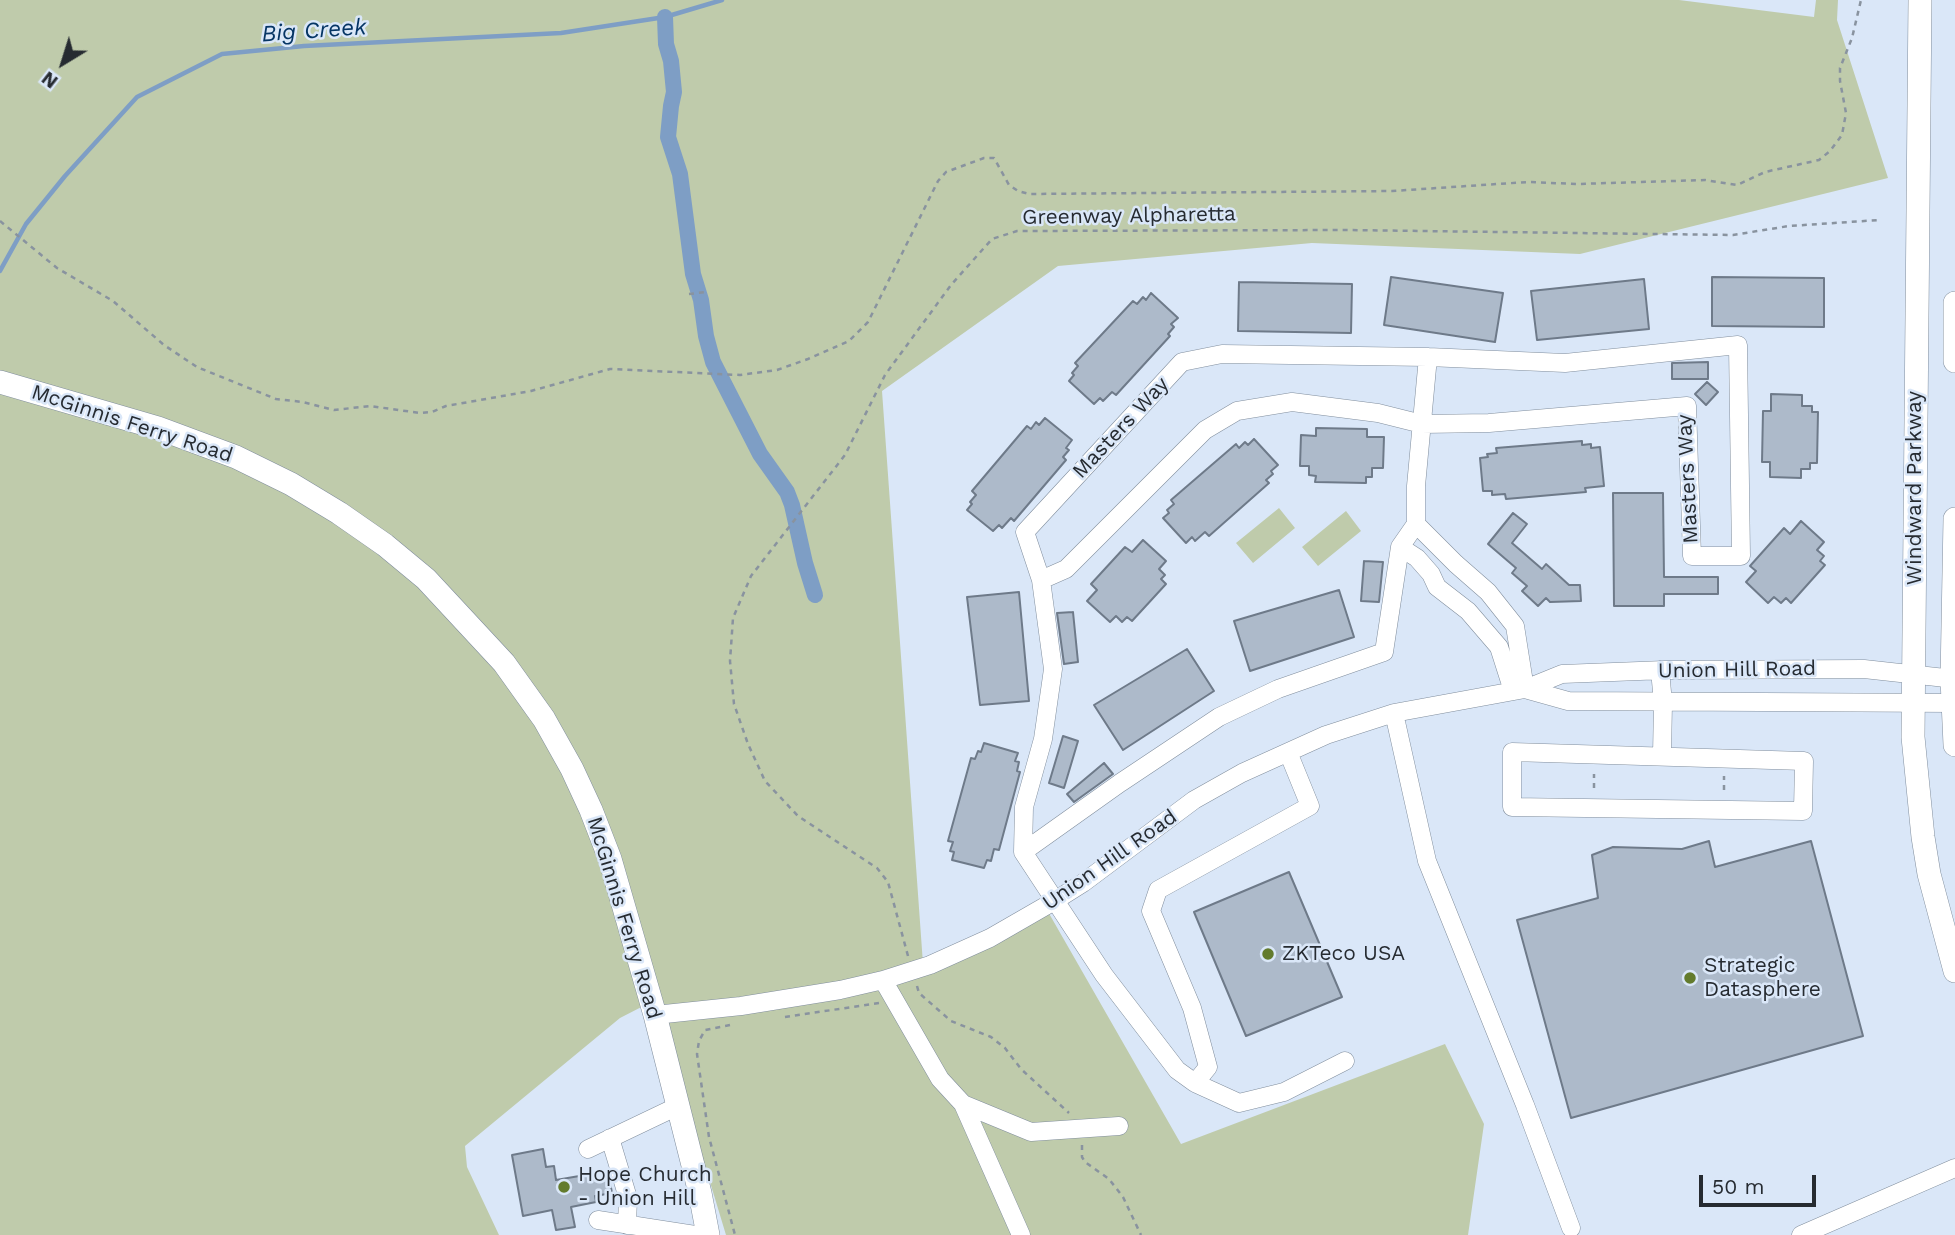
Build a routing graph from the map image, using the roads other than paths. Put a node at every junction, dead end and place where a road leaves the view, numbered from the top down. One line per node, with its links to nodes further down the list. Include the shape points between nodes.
1 (1920, 0): 17 (main road, Windward Parkway)
2 (1955, 303): 4 (main road)
3 (1428, 357): 6 (street); 6 (street, Masters Way, via 1564,363 1738,345 1741,556 1692,556 1687,406 1489,423); 11 (street, Masters Way, via 1222,354 1182,362 1025,532)
4 (1955, 361)
5 (0, 382): 31 (main road, McGinnis Ferry Road, via 158,428 236,457 339,513 426,579 504,663 572,769 610,859)
6 (1422, 424): 8 (street); 11 (street, Masters Way, via 1378,413 1292,402 1237,411 1205,430 1066,569)
7 (1955, 519): 13 (main road, Windward Parkway)
8 (1416, 524): 9 (street); 10 (street)
9 (1400, 547): 12 (street, via 1417,558); 27 (street, via 1384,652 1278,689 1219,717)
10 (1456, 564): 12 (street); 14 (street, via 1488,592)
11 (1041, 580): 27 (street, Masters Way, via 1053,669 1043,739 1024,807)
12 (1437, 587): 15 (street, via 1468,611)
13 (1954, 621): 18 (main road, Windward Parkway)
14 (1515, 626): 15 (street); 19 (street)
15 (1499, 647): 19 (street)
16 (1660, 670): 17 (street, Union Hill Road, via 1864,669); 19 (street, Union Hill Road, via 1562,674); 21 (street)
17 (1913, 674): 18 (street, Union Hill Road); 20 (main road, Windward Parkway)
18 (1953, 679): 22 (main road, Windward Parkway)
19 (1519, 690): 21 (street, Union Hill Road, via 1568,701); 23 (street, Union Hill Road)
20 (1912, 701): 21 (street, Union Hill Road); 22 (street, Union Hill Road); 29 (main road, Windward Parkway, via 1923,837)
21 (1663, 703): 26 (street)
22 (1954, 703): 24 (main road, Windward Parkway)
23 (1394, 713): 25 (street, Union Hill Road); 42 (street, via 1427,861)
24 (1955, 745)
25 (1288, 752): 28 (street, Union Hill Road, via 1194,800); 33 (street, via 1310,806 1158,890 1151,911 1192,1008 1208,1067)
26 (1662, 755): 26 (street, via 1512,752 1513,807 1803,811 1804,761)
27 (1023, 852): 28 (street)
28 (1056, 901): 30 (street, Union Hill Road, via 962,952); 33 (street, via 1104,975 1177,1070)
29 (1955, 971)
30 (883, 980): 31 (street, Union Hill Road, via 785,999); 34 (street, via 940,1079)
31 (654, 1015): 35 (main road, McGinnis Ferry Road)
32 (1345, 1062): 33 (street, via 1284,1092 1239,1103)
33 (1195, 1083)
34 (963, 1104): 36 (street, via 1031,1132); 45 (street)
35 (678, 1106): 37 (street); 44 (main road, McGinnis Ferry Road)
36 (1119, 1126)
37 (610, 1138): 38 (street); 41 (street, via 628,1198)
38 (588, 1149)
39 (1955, 1168): 46 (street)
40 (598, 1220): 41 (street)
41 (628, 1225): 43 (street)
42 (1572, 1228)
43 (686, 1234)
44 (708, 1235)
45 (1021, 1235)
46 (1801, 1235)

